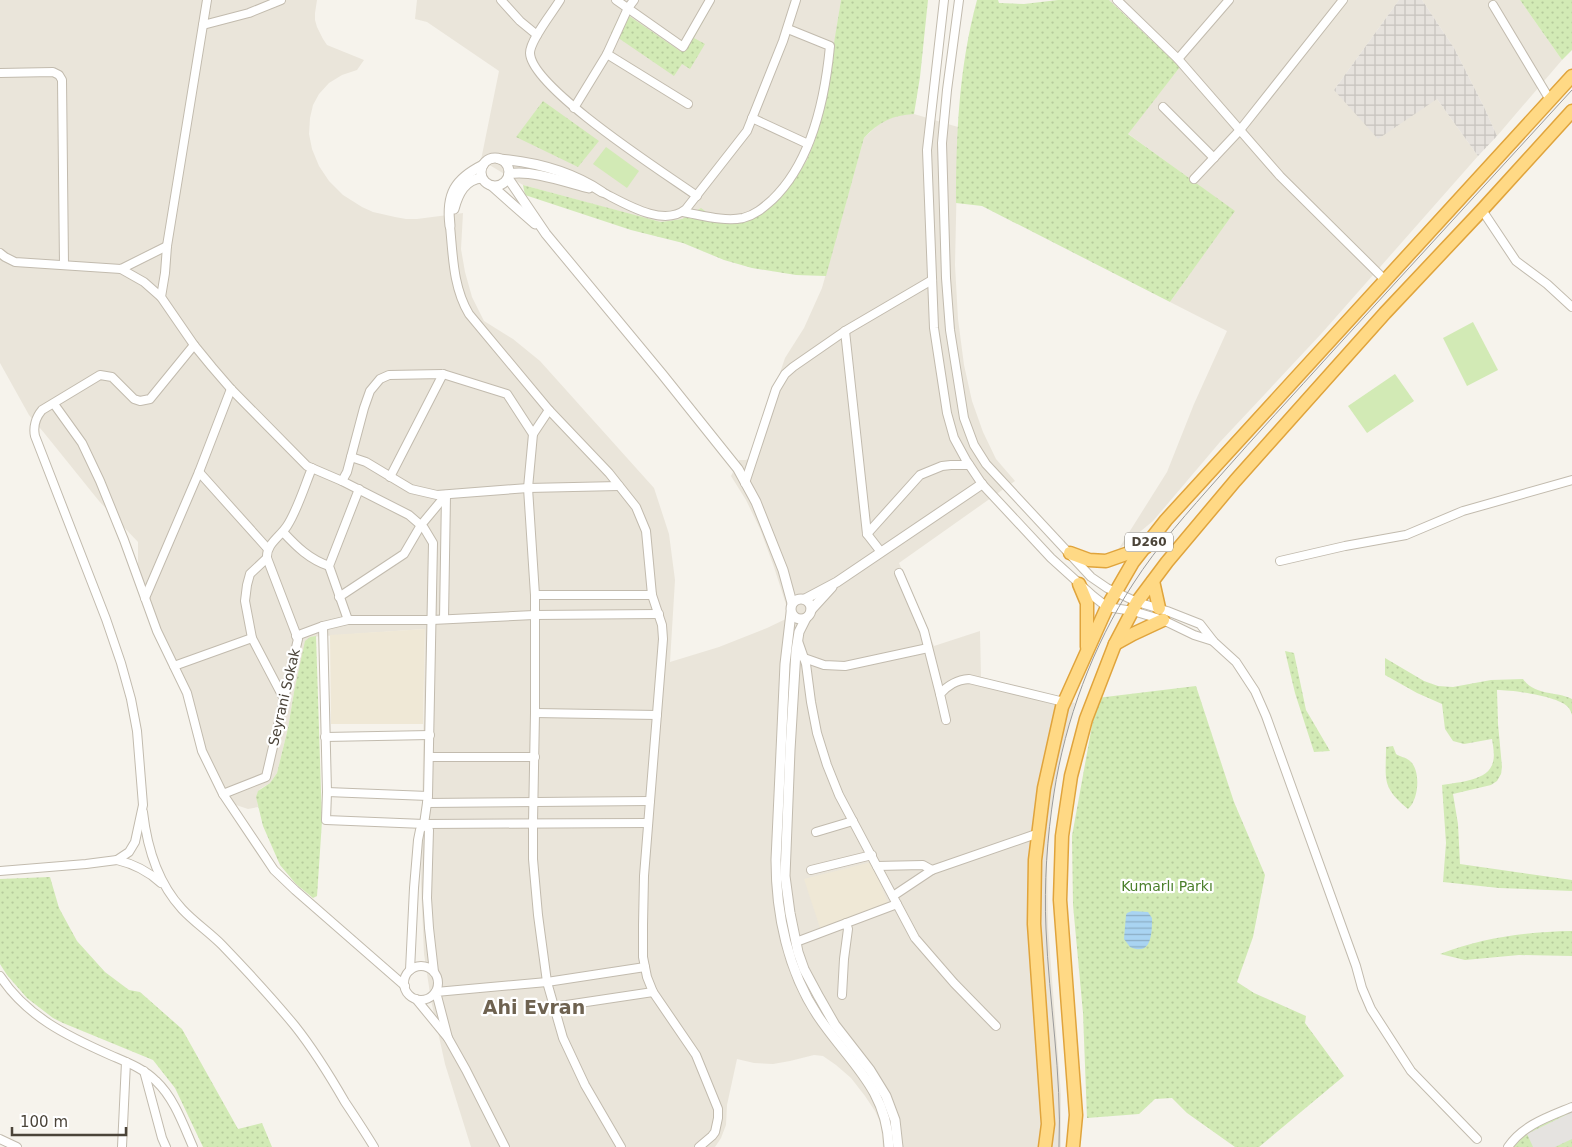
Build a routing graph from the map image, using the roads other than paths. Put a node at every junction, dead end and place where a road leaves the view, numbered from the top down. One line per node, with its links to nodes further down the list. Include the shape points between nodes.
1 (207, 0): 16 (street)
2 (281, 0): 16 (street, via 249,13)
3 (501, 0): 18 (street)
4 (560, 0): 18 (street)
5 (616, 0): 15 (street)
6 (634, 0): 15 (street)
7 (710, 0): 15 (street, via 682,47)
8 (796, 0): 17 (street)
9 (944, 0): 48 (street, via 926,150)
10 (959, 0): 64 (street, via 942,142 950,330 966,426 979,454)
11 (1117, 0): 20 (street)
12 (1229, 0): 20 (street)
13 (1343, 0): 29 (street)
14 (1493, 5): 23 (street)
15 (628, 8): 19 (street)
16 (203, 25): 44 (street)
17 (788, 29): 28 (street); 30 (street, via 830,46 822,99)
18 (537, 35): 26 (street, via 530,49 532,63 559,96)
19 (607, 54): 24 (street); 26 (street)
20 (1178, 59): 29 (street)
21 (0, 73): 46 (street, via 53,72 62,80)
22 (1572, 76): 23 (highway, D260)
23 (1550, 100): 49 (highway, D260)
24 (688, 104)
25 (1163, 107): 31 (street)
26 (574, 108): 39 (street)
27 (1572, 111): 40 (highway, D260)
28 (752, 118): 30 (street); 39 (street, via 747,131)
29 (1240, 130): 31 (street); 49 (street, via 1280,176)
30 (808, 144): 41 (street, via 788,182 757,212 729,219)
31 (1214, 158): 36 (street)
32 (499, 159): 33 (street); 34 (street, via 507,165); 38 (street, via 554,170 582,180)
33 (483, 165): 35 (street); 42 (street, via 459,181 452,193)
34 (508, 176): 37 (street, via 501,185); 38 (street, via 517,172 531,174); 43 (street)
35 (482, 178): 37 (street); 42 (street, via 463,188)
36 (1194, 179)
37 (492, 186): 43 (street)
38 (602, 192): 41 (street, via 647,213 669,216)
39 (697, 196): 41 (street)
40 (1482, 210): 51 (street, via 1516,261); 83 (highway, D260, via 1235,481)
41 (683, 212)
42 (450, 226): 57 (street, via 456,279 465,308)
43 (546, 234): 67 (street, via 738,469)
44 (167, 246): 47 (street); 50 (street)
45 (0, 253): 46 (street, via 15,262)
46 (64, 265): 47 (street)
47 (121, 269): 50 (street)
48 (932, 280): 52 (street); 60 (street, via 934,328 947,413 954,438)
49 (1385, 280): 76 (highway, D260, via 1173,513)
50 (161, 296): 53 (street)
51 (1572, 307)
52 (845, 331): 67 (street, via 781,379); 75 (street)
53 (194, 345): 55 (street); 56 (street, via 150,399 134,399 112,377 105,375 96,377)
54 (443, 374): 58 (street, via 507,394); 59 (street, via 389,375 376,382 366,399); 63 (street)
55 (231, 389): 61 (street); 62 (street)
56 (54, 404): 90 (street, via 82,443 100,481); 129 (street, via 38,416 34,436 121,663 137,731)
57 (549, 410): 58 (street); 69 (street)
58 (533, 434): 70 (street)
59 (351, 457): 63 (street); 66 (street)
60 (969, 465): 68 (street); 75 (street, via 942,466 920,475)
61 (312, 468): 66 (street); 74 (street)
62 (199, 472): 78 (street); 90 (street)
63 (390, 477): 72 (street, via 419,492)
64 (996, 477): 68 (street); 79 (street)
65 (1572, 480): 80 (street, via 1463,511 1406,535)
66 (342, 481): 71 (street)
67 (745, 483): 92 (street, via 770,536)
68 (982, 484): 77 (street); 85 (street)
69 (619, 486): 70 (street); 88 (street, via 636,507 645,528)
70 (528, 488): 72 (street); 87 (street)
71 (359, 489): 73 (street, via 409,515); 81 (street)
72 (446, 495): 73 (street); 101 (street)
73 (421, 525): 89 (street, via 404,554); 103 (street, via 433,543)
74 (283, 532): 78 (street); 81 (street, via 304,553)
75 (867, 534): 77 (street)
76 (1146, 547): 79 (highway, via 1106,561 1089,560); 86 (highway, D260)
77 (881, 552): 84 (street)
78 (268, 553): 105 (street, Seyrani Sokak); 106 (street, via 250,574 246,585 245,602)
79 (1070, 553): 86 (street, via 1091,577)
80 (1280, 561)
81 (329, 566): 89 (street)
82 (899, 573): 110 (street)
83 (1153, 580): 93 (highway, D260); 98 (highway)
84 (837, 582): 91 (street); 95 (street)
85 (1078, 584): 94 (street); 111 (highway, via 1087,603)
86 (1116, 592): 93 (street); 94 (highway, D260)
87 (535, 595): 88 (street); 99 (street)
88 (652, 595): 97 (street)
89 (339, 597): 102 (street)
90 (145, 598): 113 (street)
91 (805, 599): 92 (street); 95 (street)
92 (792, 603): 96 (street)
93 (1135, 606): 94 (street); 98 (street); 98 (street); 109 (highway, D260)
94 (1107, 607): 111 (highway, D260)
95 (811, 610): 100 (street)
96 (791, 613): 100 (street, via 799,619); 147 (street, via 785,664 776,872 784,937)
97 (659, 614): 99 (street); 118 (street, via 663,639)
98 (1161, 614): 108 (street, via 1194,635); 108 (street, via 1200,624); 109 (highway)
99 (534, 615): 101 (street); 117 (street)
100 (806, 618): 107 (street)
101 (444, 619): 103 (street)
102 (348, 620): 103 (street); 104 (street)
103 (432, 620): 120 (street)
104 (322, 626): 105 (street); 121 (street)
105 (296, 636): 115 (street, Seyrani Sokak, via 298,639)
106 (252, 638): 113 (street); 115 (street)
107 (798, 641): 112 (street); 146 (street, via 785,876)
108 (1214, 642): 164 (street, via 1236,662 1261,703 1371,1009 1411,1071)
109 (1115, 644): 177 (highway, D260, via 1086,719 1062,836 1060,900 1076,1114)
110 (928, 648): 112 (street, via 846,666 824,665); 114 (street)
111 (1087, 652): 116 (highway, D260)
112 (804, 658): 130 (street, via 822,749 839,795)
113 (174, 666): 125 (street, via 187,692 202,751)
114 (940, 694): 116 (street, via 952,683 969,679); 119 (street)
115 (284, 699): 125 (street, Seyrani Sokak, via 266,777)
116 (1064, 702): 135 (highway, D260, via 1044,788)
117 (535, 713): 118 (street); 123 (street)
118 (657, 715): 127 (street)
119 (946, 720)
120 (430, 735): 121 (street); 122 (street)
121 (325, 737): 124 (street)
122 (429, 757): 123 (street); 126 (street)
123 (535, 757): 128 (street)
124 (327, 792): 126 (street); 133 (street, via 326,820)
125 (223, 794): 153 (street, via 274,870)
126 (428, 799): 128 (street); 133 (street)
127 (650, 801): 128 (street); 132 (street)
128 (534, 802): 131 (street)
129 (143, 805): 137 (street, via 135,842 129,852); 142 (street, via 149,844)
130 (854, 821): 134 (street); 136 (street)
131 (533, 823): 132 (street); 133 (street); 152 (street, via 535,887)
132 (648, 823): 148 (street, via 643,900)
133 (424, 824): 149 (street, via 418,840); 150 (street, via 429,830 427,898)
134 (816, 832)
135 (1038, 833): 140 (street); 176 (highway, D260, via 1034,924 1048,1124)
136 (872, 855): 138 (street); 139 (street)
137 (117, 860): 141 (street); 142 (street, via 145,871)
138 (878, 866): 140 (street, via 923,865); 143 (street)
139 (811, 870)
140 (932, 870): 143 (street)
141 (0, 871)
142 (164, 886): 170 (street, via 183,910 256,980 296,1027)
143 (893, 896): 144 (street)
144 (897, 904): 145 (street); 159 (street, via 915,938)
145 (846, 923): 146 (street); 156 (street)
146 (796, 942): 147 (street)
147 (797, 961): 174 (street, via 806,995 817,1015 877,1095 884,1112); 175 (street, via 835,1025 886,1096 895,1120)
148 (645, 967): 152 (street); 155 (street)
149 (410, 970): 150 (street, via 425,966); 153 (street, via 404,980)
150 (434, 972): 154 (street, via 438,982)
151 (0, 976): 161 (street, via 19,1000 47,1024)
152 (547, 982): 154 (street); 158 (street)
153 (405, 986): 157 (street)
154 (436, 992): 157 (street, via 427,999); 160 (street)
155 (653, 992): 158 (street); 173 (street, via 696,1055 718,1108 715,1132)
156 (842, 995)
157 (416, 999): 160 (street)
158 (553, 1007): 172 (street, via 572,1060)
159 (996, 1026)
160 (448, 1038): 171 (street)
161 (126, 1062): 162 (street); 167 (street)
162 (144, 1072): 168 (street); 169 (street, via 170,1098)
163 (1572, 1107): 178 (street, via 1527,1128)
164 (1477, 1138)
165 (0, 1139): 166 (street)
166 (17, 1147)
167 (122, 1147)
168 (166, 1147)
169 (193, 1147)
170 (374, 1147)
171 (505, 1147)
172 (621, 1147)
173 (699, 1147)
174 (889, 1147)
175 (898, 1147)
176 (1045, 1147)
177 (1073, 1147)
178 (1508, 1147)

